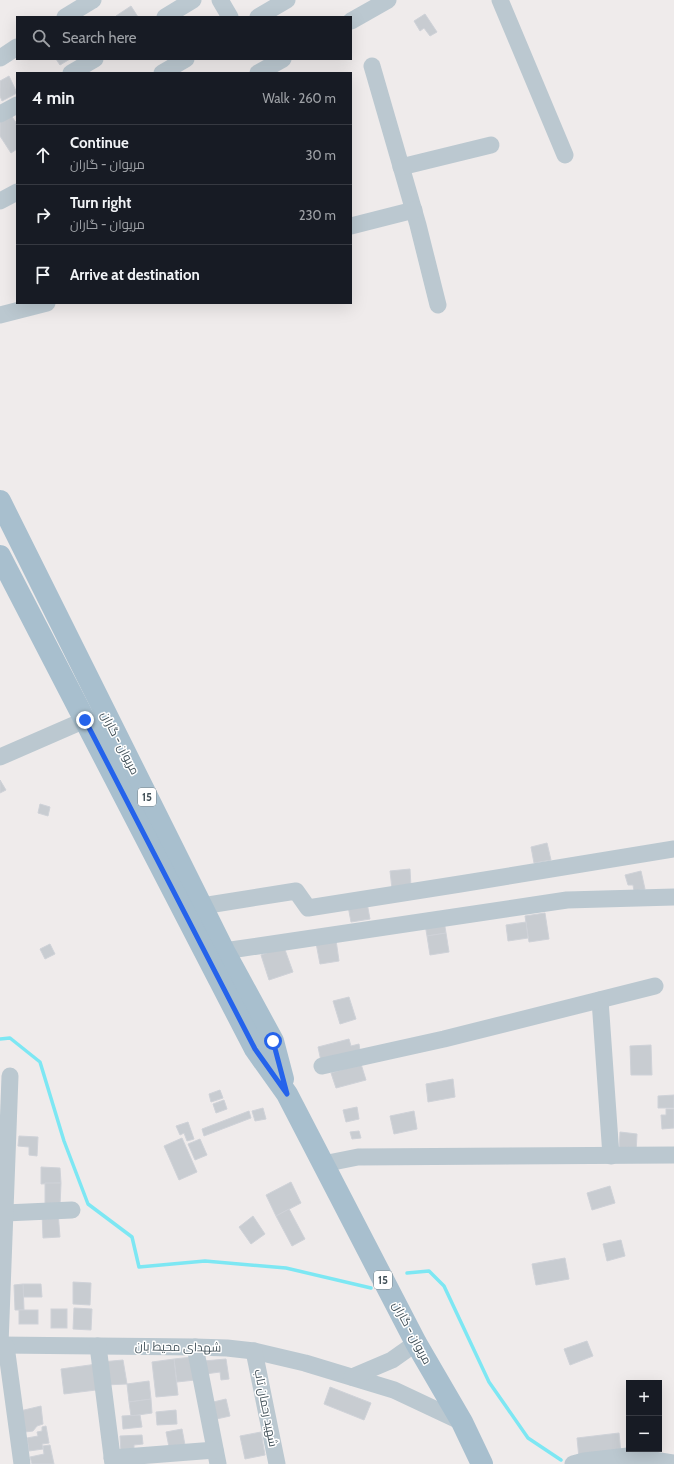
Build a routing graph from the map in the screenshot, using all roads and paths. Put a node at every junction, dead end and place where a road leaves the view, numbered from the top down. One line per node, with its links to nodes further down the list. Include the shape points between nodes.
1 (93, 0): 7 (street)
2 (193, 0): 8 (street)
3 (220, 0): 9 (street)
4 (287, 0): 10 (street)
5 (388, 0): 11 (street)
6 (500, 0): 24 (street)
7 (68, 16)
8 (167, 16)
9 (229, 16)
10 (260, 16)
11 (352, 20)
12 (16, 48): 13 (street)
13 (0, 58)
14 (93, 60): 19 (street)
15 (184, 60): 20 (street)
16 (280, 60): 18 (street)
17 (372, 66): 25 (street)
18 (258, 68)
19 (73, 72)
20 (164, 72)
21 (16, 106): 22 (street)
22 (0, 114)
23 (491, 146): 25 (street)
24 (565, 155)
25 (401, 167): 28 (street)
26 (16, 193): 27 (street)
27 (0, 201)
28 (414, 210): 29 (street); 31 (street)
29 (352, 226)
30 (43, 304): 32 (street)
31 (438, 305)
32 (0, 315)
33 (0, 501): 39 (main road, مریوان - گاران / 15)
34 (0, 557): 35 (main road, مریوان - گاران / 15)
35 (85, 720): 36 (street); 45 (main road, مریوان - گاران / 15, via 255,1049)
36 (0, 756)
37 (674, 849): 39 (street, via 308,908 296,891)
38 (674, 897): 40 (street, via 567,900)
39 (202, 906): 40 (main road, مریوان - گاران / 15)
40 (224, 951): 45 (main road, مریوان - گاران / 15, via 273,1041)
41 (655, 986): 42 (street)
42 (600, 1000): 43 (street); 47 (street)
43 (322, 1066)
44 (10, 1076): 50 (street)
45 (287, 1094): 48 (main road, مریوان - گاران / 15)
46 (674, 1155): 47 (street)
47 (611, 1156): 48 (street, via 358,1157)
48 (323, 1164): 51 (main road, مریوان - گاران / 15)
49 (72, 1210): 50 (street)
50 (5, 1213): 52 (street)
51 (416, 1343): 56 (street, via 392,1360); 57 (main road, مریوان - گاران / 15)
52 (2, 1345): 53 (street, شهدای محیط بان); 61 (street)
53 (98, 1346): 54 (street, شهدای محیط بان); 59 (street)
54 (195, 1347): 55 (street, شهدای محیط بان); 58 (street)
55 (254, 1351): 56 (street, شهدای محیط بان); 62 (street, شهید رحمان تاب)
56 (352, 1377): 57 (street, شهدای محیط بان, via 394,1390)
57 (462, 1422): 63 (main road, مریوان - گاران / 15)
58 (216, 1457): 59 (street)
59 (112, 1461)
60 (674, 1463): 64 (street, via 628,1456)
61 (22, 1464)
62 (277, 1464)
63 (482, 1464)
64 (573, 1464)

